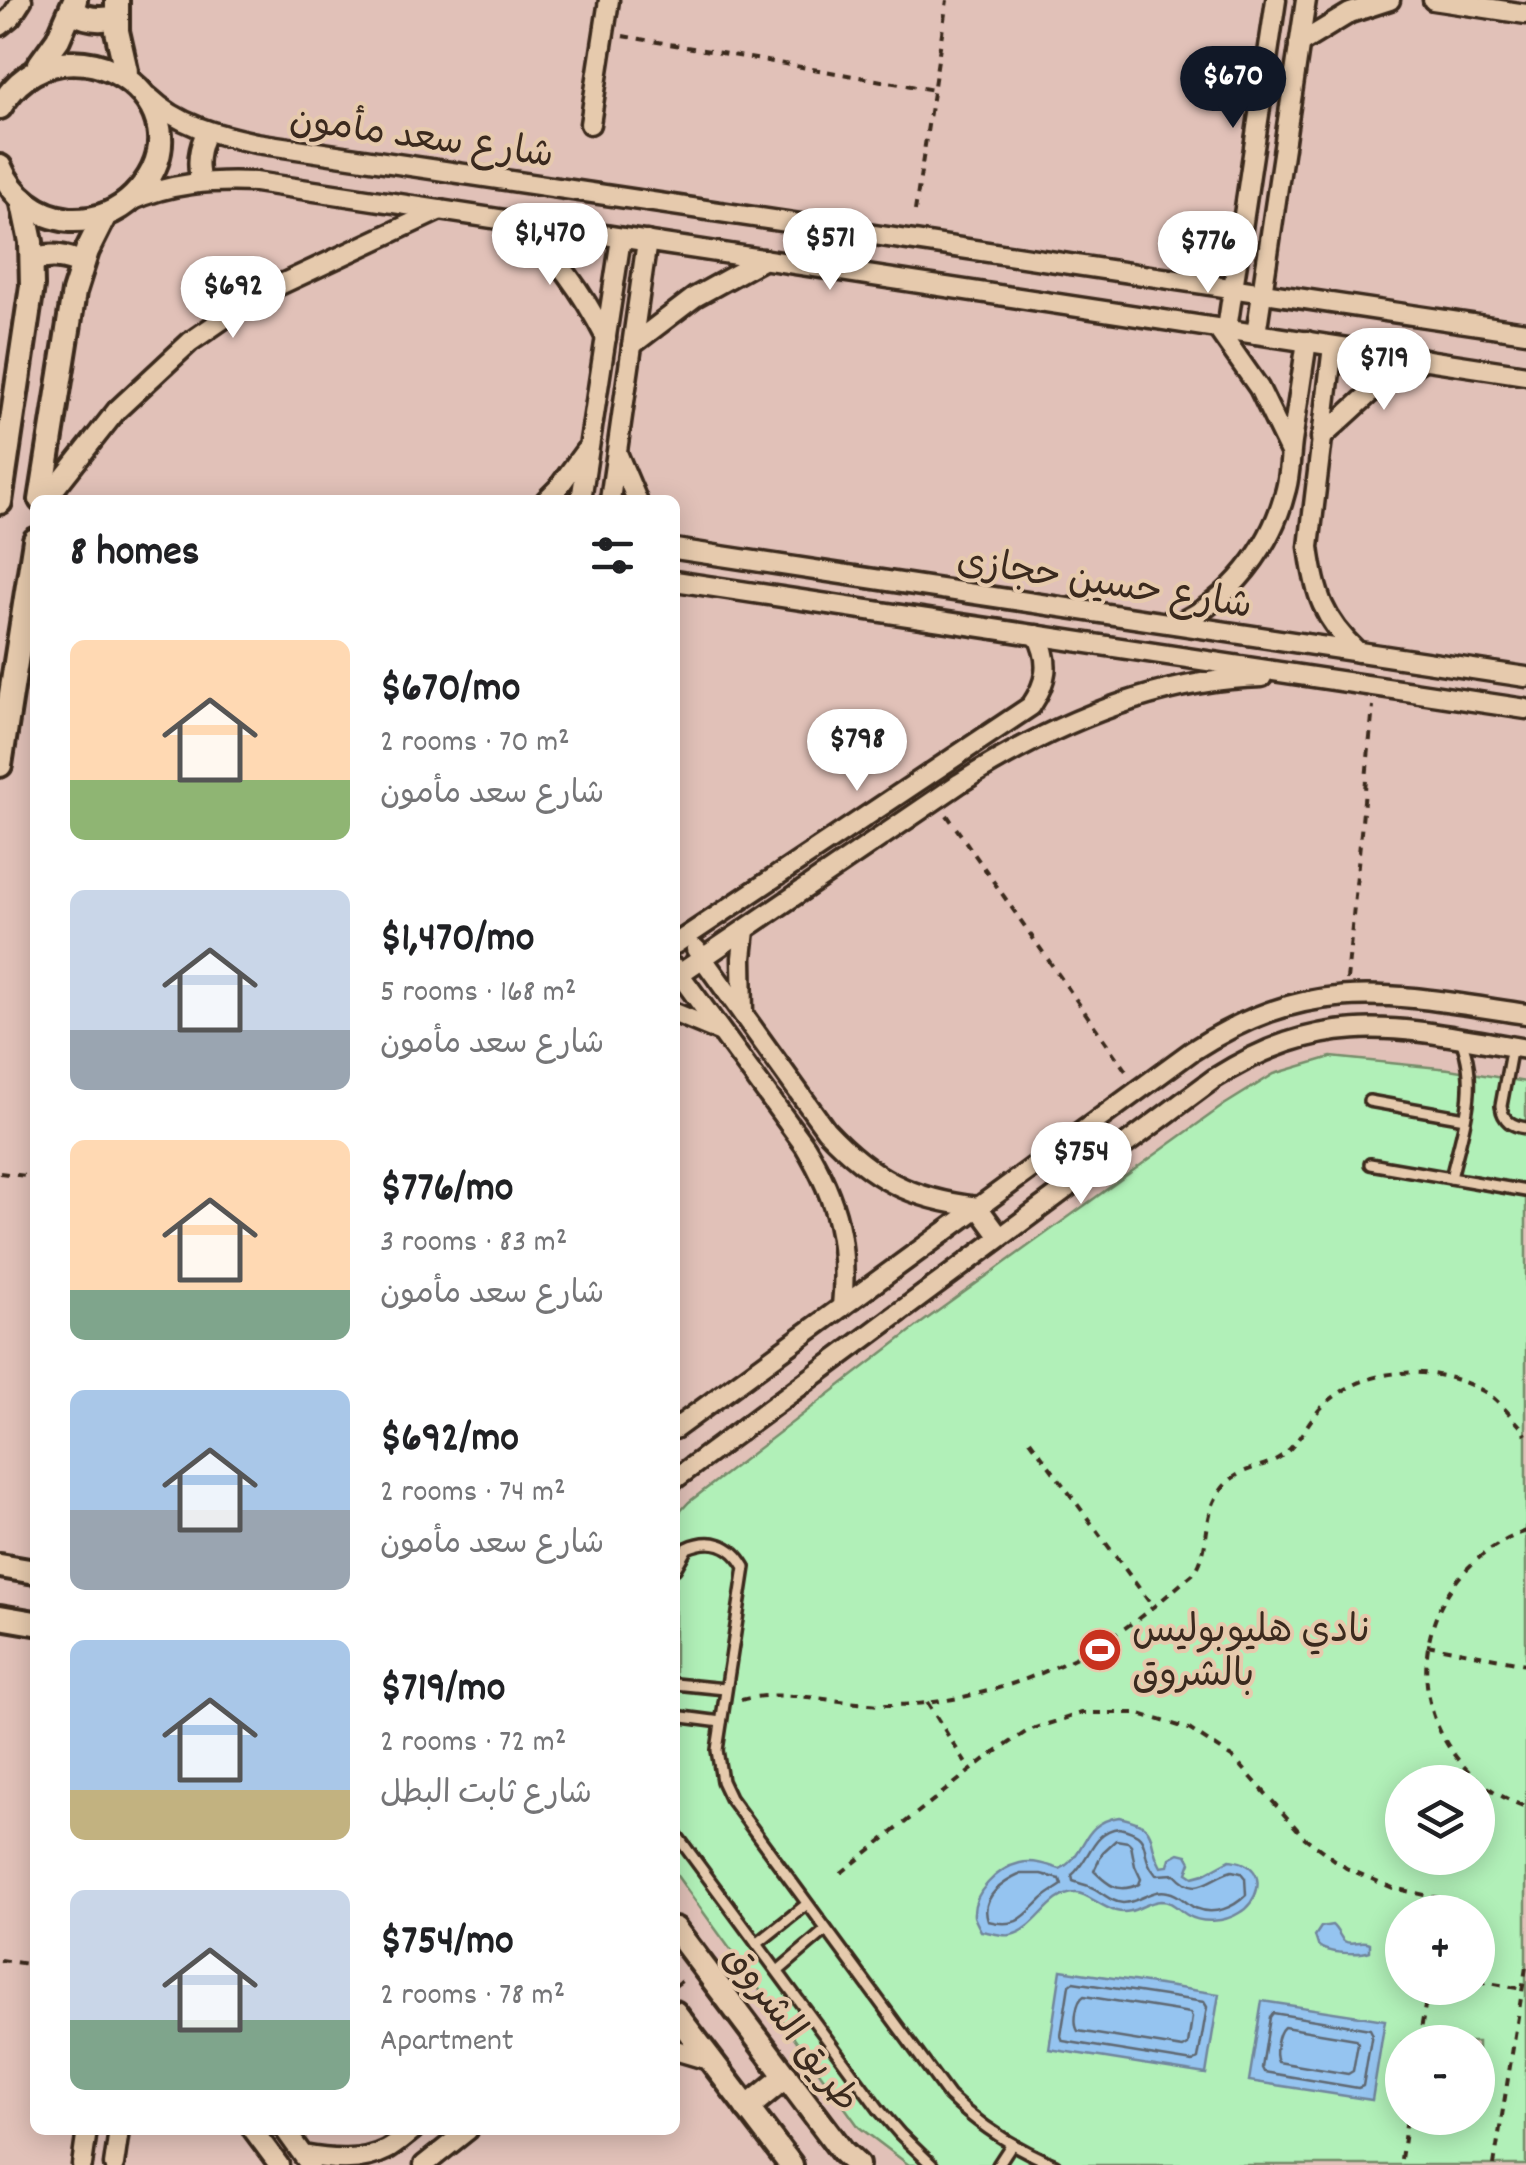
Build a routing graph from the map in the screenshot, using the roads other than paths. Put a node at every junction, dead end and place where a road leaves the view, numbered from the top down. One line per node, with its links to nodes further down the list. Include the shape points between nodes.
1 (22, 0): 10 (street)
2 (609, 0): 16 (street)
3 (1276, 0): 30 (street)
4 (1306, 0): 11 (street)
5 (1390, 0): 11 (street, via 1350,13)
6 (1433, 0): 9 (street)
7 (73, 5): 8 (street, via 88,19); 12 (street)
8 (117, 9): 13 (street)
9 (1526, 14)
10 (0, 26)
11 (1299, 44): 31 (street)
12 (40, 64): 13 (street, via 75,54); 14 (street)
13 (126, 71): 15 (street)
14 (3, 97)
15 (149, 97): 17 (street, شارع سعد مأمون); 21 (street, via 158,152)
16 (590, 124)
17 (207, 131): 19 (street, via 199,150); 30 (street, شارع سعد مأمون)
18 (0, 167): 20 (street)
19 (201, 182): 21 (street, شارع سعد مأمون); 22 (street, شارع سعد مأمون, via 254,182)
20 (22, 199): 23 (street, via 53,217); 28 (street)
21 (129, 201): 23 (street)
22 (440, 210): 24 (street, شارع سعد مأمون); 46 (street, via 258,295 190,342 117,410)
23 (105, 215): 29 (street)
24 (518, 220): 25 (street, شارع سعد مأمون); 35 (street, via 569,274)
25 (621, 238): 26 (street, شارع سعد مأمون); 35 (street)
26 (647, 241): 27 (street, شارع سعد مأمون); 37 (street)
27 (764, 259): 32 (street, شارع سعد مأمون); 37 (street, via 695,297)
28 (32, 260): 29 (street, via 53,256); 51 (street)
29 (82, 264): 45 (street)
30 (1233, 288): 31 (street, شارع سعد مأمون); 32 (street)
31 (1262, 292): 33 (street, شارع سعد مأمون); 34 (street)
32 (1222, 328): 34 (street, شارع سعد مأمون); 44 (street)
33 (1526, 332)
34 (1256, 334): 36 (street, شارع سعد مأمون)
35 (606, 338): 42 (street)
36 (1307, 342): 38 (street, شارع سعد مأمون); 44 (street)
37 (632, 345): 43 (street)
38 (1333, 346): 39 (street, شارع سعد مأمون); 41 (street)
39 (1424, 359): 40 (street, شارع سعد مأمون); 41 (street, via 1369,394)
40 (1526, 374)
41 (1321, 438): 57 (street, via 1308,547 1313,578 1338,633)
42 (590, 442): 47 (street); 48 (street)
43 (616, 452): 49 (street); 50 (street)
44 (1291, 454): 55 (street, via 1276,518 1245,571 1200,614)
45 (45, 495)
46 (48, 495)
47 (550, 495)
48 (583, 495)
49 (611, 495)
50 (636, 495)
51 (0, 502)
52 (680, 550): 55 (street, شارع حسين حجازى)
53 (30, 572): 63 (street)
54 (680, 582): 56 (street, شارع حسين حجازى)
55 (1174, 624): 57 (street, شارع حسين حجازى)
56 (1037, 635): 59 (street, شارع حسين حجازى); 65 (street, via 1046,678 1031,706)
57 (1359, 652): 58 (street, شارع حسين حجازى)
58 (1380, 655): 60 (street, شارع حسين حجازى); 61 (street)
59 (1306, 676): 61 (street, شارع حسين حجازى); 64 (street, via 1253,677 1149,695 1051,730 936,799)
60 (1526, 677)
61 (1375, 686): 62 (street, شارع حسين حجازى)
62 (1526, 709)
63 (0, 765)
64 (746, 930): 66 (street); 69 (street)
65 (681, 940): 66 (street)
66 (702, 958): 67 (street); 69 (street)
67 (680, 971)
68 (680, 978): 72 (street)
69 (743, 1014): 81 (street, via 850,1156 910,1193)
70 (1526, 1014): 81 (street, via 1346,994 1249,1018)
71 (680, 1016): 72 (street)
72 (722, 1032): 83 (street, via 822,1175 842,1240)
73 (1460, 1038): 74 (street); 76 (lane, via 1470,1069); 82 (street, via 1350,1028 1266,1050 1215,1078)
74 (1519, 1048): 77 (lane, via 1501,1106 1508,1122)
75 (1369, 1101): 76 (lane)
76 (1465, 1118): 79 (lane)
77 (1526, 1128)
78 (1370, 1164): 79 (lane)
79 (1451, 1178): 80 (lane)
80 (1526, 1191)
81 (978, 1207): 82 (street); 83 (street)
82 (1000, 1238): 85 (street)
83 (842, 1307): 84 (street)
84 (680, 1425)
85 (680, 1475)
86 (680, 1560): 92 (lane, via 687,1548 706,1542 725,1546 745,1567)
87 (0, 1566): 88 (street)
88 (30, 1571)
89 (0, 1617): 90 (street)
90 (30, 1623)
91 (680, 1684): 92 (lane)
92 (725, 1689): 94 (lane)
93 (680, 1717): 94 (lane)
94 (720, 1722): 96 (lane, via 718,1766 725,1790)
95 (680, 1839): 99 (lane)
96 (807, 1904): 97 (lane); 99 (lane)
97 (826, 1930): 100 (lane); 112 (lane, via 950,2096)
98 (680, 1936): 104 (street, طريق الشروق)
99 (758, 1944): 100 (lane)
100 (778, 1971): 121 (lane, via 900,2134)
101 (680, 2019): 103 (street)
102 (680, 2051): 103 (street)
103 (712, 2061): 105 (street)
104 (786, 2076): 105 (street); 120 (street, طريق الشروق)
105 (747, 2108): 115 (street)
106 (86, 2135): 116 (street)
107 (118, 2135): 117 (street)
108 (257, 2135): 118 (street)
109 (289, 2135): 113 (street)
110 (406, 2135): 113 (street, via 366,2156)
111 (462, 2135): 119 (street)
112 (1011, 2145): 114 (lane); 122 (lane)
113 (307, 2160)
114 (1035, 2161): 123 (lane)
115 (788, 2164)
116 (82, 2165)
117 (114, 2165)
118 (279, 2165)
119 (424, 2165)
120 (857, 2165)
121 (932, 2165)
122 (998, 2165)
123 (1056, 2165)

